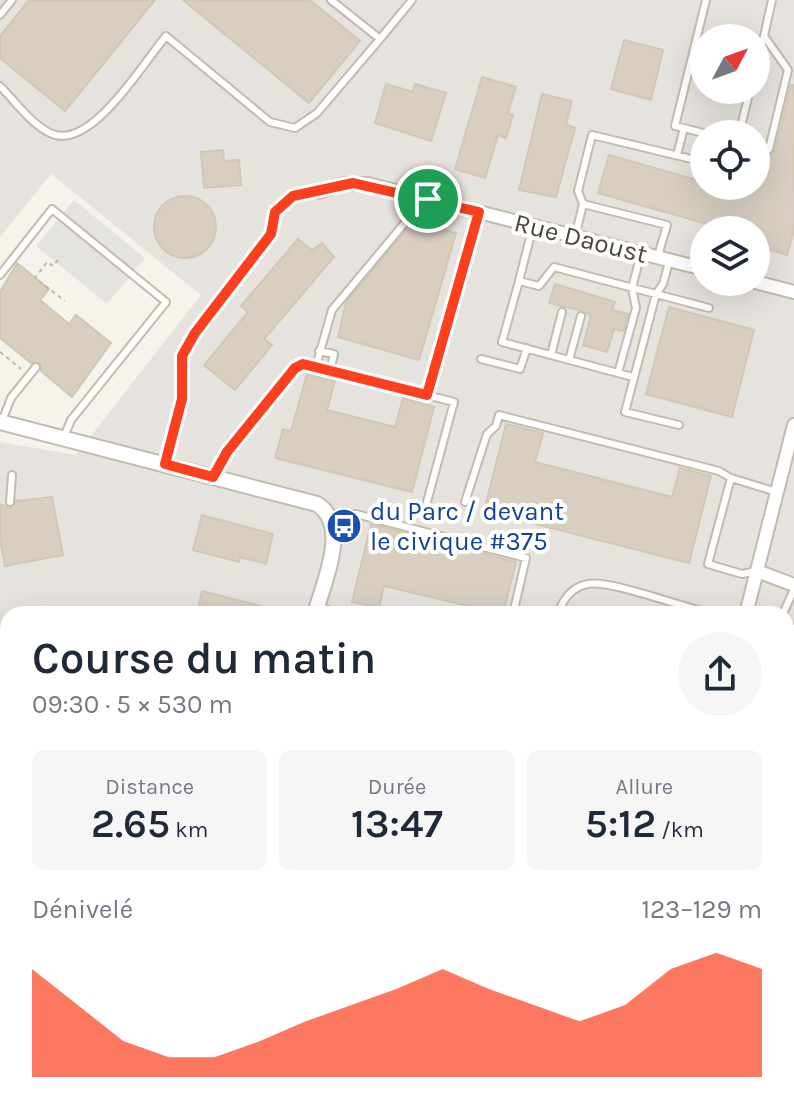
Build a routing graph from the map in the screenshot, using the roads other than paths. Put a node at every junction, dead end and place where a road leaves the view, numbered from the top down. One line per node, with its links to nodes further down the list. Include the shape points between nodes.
1 (12, 0): 6 (lane)
2 (331, 0): 8 (lane)
3 (412, 0): 8 (lane)
4 (706, 0): 11 (lane, via 675,126)
5 (772, 0): 7 (lane)
6 (0, 15)
7 (767, 24)
8 (380, 39): 10 (lane, via 317,113 295,128 270,122 166,36 94,124 74,136 43,129)
9 (770, 44): 13 (lane, via 788,70)
10 (0, 86)
11 (684, 128): 12 (lane); 14 (lane)
12 (690, 130)
13 (770, 145)
14 (677, 155): 15 (lane); 18 (lane, via 592,135 578,191)
15 (690, 158)
16 (319, 192): 17 (street, Rue Daoust, via 353,183); 49 (lane, via 293,196 281,205 271,234 189,341 180,364 182,399)
17 (421, 197): 19 (street, Rue Daoust); 35 (lane, via 332,310)
18 (583, 204): 21 (lane); 23 (lane, via 667,225)
19 (479, 212): 20 (street, Rue Daoust); 44 (lane)
20 (533, 226): 21 (street, Rue Daoust); 26 (lane)
21 (575, 237): 22 (street, Rue Daoust)
22 (641, 253): 23 (street, Rue Daoust); 28 (lane)
23 (664, 259): 24 (street, Rue Daoust); 30 (lane, via 663,284)
24 (690, 266)
25 (0, 275): 48 (lane, via 52,209 166,302 71,420)
26 (519, 281): 28 (lane, via 539,286 554,267); 34 (lane, via 502,342)
27 (770, 286): 29 (street)
28 (632, 288): 30 (lane); 42 (lane, via 636,308)
29 (794, 292)
30 (656, 294): 31 (lane); 43 (lane)
31 (709, 308)
32 (562, 312): 36 (lane)
33 (581, 316): 38 (lane)
34 (527, 348): 36 (lane); 37 (lane, via 520,369)
35 (319, 351): 39 (lane); 41 (lane, via 334,354)
36 (551, 355): 38 (lane)
37 (481, 359)
38 (569, 360): 42 (lane)
39 (316, 366): 41 (lane); 51 (lane, via 295,368)
40 (36, 367): 45 (lane, via 7,404)
41 (330, 370): 44 (lane)
42 (618, 373): 43 (lane)
43 (633, 377): 46 (lane, via 625,412)
44 (427, 395): 55 (lane, via 454,402)
45 (1, 423): 48 (street)
46 (679, 425)
47 (794, 425): 53 (street)
48 (63, 439): 49 (street)
49 (165, 464): 51 (street)
50 (12, 475): 54 (lane)
51 (213, 477): 57 (street, via 307,500)
52 (731, 478): 53 (lane); 56 (lane, via 499,415 487,434); 58 (lane, via 708,564 742,574)
53 (777, 492): 58 (street)
54 (10, 502)
55 (427, 502)
56 (465, 502)
57 (331, 519): 60 (street, via 334,536); 61 (lane, via 356,514 526,558)
58 (757, 571): 59 (street); 64 (street)
59 (793, 582): 65 (lane)
60 (317, 606)
61 (515, 606)
62 (563, 606): 63 (lane, via 579,587 598,584)
63 (677, 606)
64 (748, 606)
65 (786, 606)

